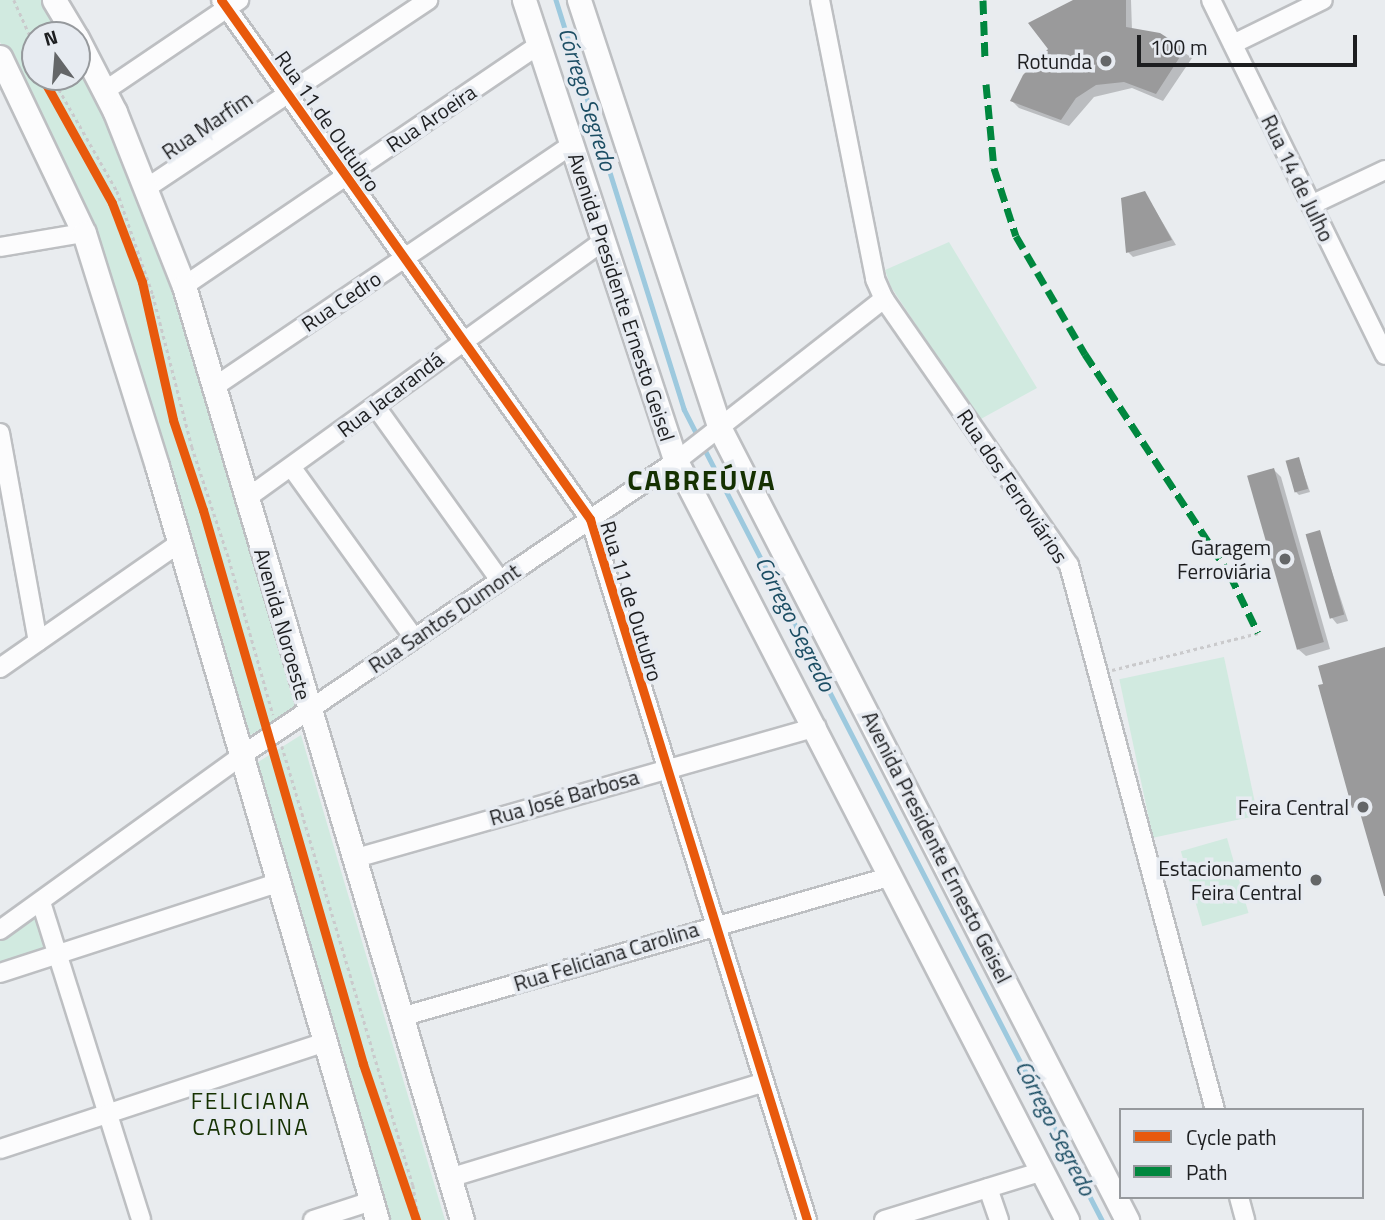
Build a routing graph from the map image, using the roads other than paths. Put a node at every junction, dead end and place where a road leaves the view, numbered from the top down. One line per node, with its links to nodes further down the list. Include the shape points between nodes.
1 (54, 0): 9 (main road, Avenida Noroeste)
2 (428, 0): 15 (street, Rua Marfim)
3 (524, 0): 11 (main road, Avenida Presidente Ernesto Geisel)
4 (579, 0): 31 (main road, Avenida Presidente Ernesto Geisel)
5 (820, 0): 26 (street, Rua dos Ferroviários, via 875,279)
6 (1211, 0): 10 (street, Rua 14 de Julho)
7 (1323, 0): 10 (street)
8 (229, 3): 14 (street); 15 (street, Rua 11 de Outubro)
9 (67, 21)
10 (1233, 44): 20 (street, Rua 14 de Julho)
11 (539, 45): 16 (main road, Avenida Presidente Ernesto Geisel); 18 (street, Rua Aroeira)
12 (0, 57): 21 (main road)
13 (91, 63): 14 (main road, Avenida Noroeste)
14 (106, 90): 19 (main road, Avenida Noroeste)
15 (286, 92): 18 (street, Rua 11 de Outubro); 19 (street, Rua Marfim)
16 (572, 145): 22 (main road, Avenida Presidente Ernesto Geisel); 24 (street, Rua Cedro)
17 (1385, 170): 20 (street)
18 (346, 176): 24 (street, Rua 11 de Outubro); 25 (street, Rua Aroeira)
19 (148, 187): 25 (main road, Avenida Noroeste)
20 (1311, 205): 28 (street, Rua 14 de Julho)
21 (84, 233): 23 (street); 37 (main road)
22 (602, 242): 27 (street, Rua Jacarandá); 33 (main road, Avenida Presidente Ernesto Geisel)
23 (0, 247)
24 (404, 258): 27 (street, Rua 11 de Outubro); 29 (street, Rua Cedro)
25 (184, 286): 29 (main road, Avenida Noroeste)
26 (884, 299): 31 (street, Rua Santos Dumont); 57 (street, Rua dos Ferroviários, via 1063,554)
27 (462, 339): 30 (street, Rua Jacarandá); 36 (street, Rua 11 de Outubro)
28 (1385, 355)
29 (214, 387): 35 (main road, Avenida Noroeste)
30 (376, 407): 34 (street, Rua Jacarandá); 38 (street)
31 (718, 431): 33 (street, Rua Santos Dumont); 72 (main road, Avenida Presidente Ernesto Geisel)
32 (0, 432): 40 (street)
33 (677, 460): 36 (street, Rua Santos Dumont); 43 (main road, Avenida Presidente Ernesto Geisel)
34 (292, 468): 35 (street, Rua Jacarandá); 39 (street)
35 (247, 498): 42 (main road, Avenida Noroeste)
36 (590, 519): 38 (street, Rua Santos Dumont); 45 (street, Rua 11 de Outubro)
37 (179, 543): 40 (street); 44 (main road)
38 (500, 580): 39 (street, Rua Santos Dumont)
39 (414, 638): 42 (street, Rua Santos Dumont)
40 (38, 642): 41 (street)
41 (0, 668)
42 (307, 710): 44 (street, Rua Santos Dumont, via 275,740); 46 (main road, Avenida Noroeste)
43 (817, 727): 45 (street, Rua José Barbosa); 47 (main road, Avenida Presidente Ernesto Geisel)
44 (241, 756): 48 (main road); 49 (street, Rua Santos Dumont)
45 (665, 768): 46 (street, Rua José Barbosa); 50 (street, Rua 11 de Outubro)
46 (353, 859): 54 (main road, Avenida Noroeste)
47 (892, 876): 50 (street, Rua Feliciana Carolina); 60 (main road, Avenida Presidente Ernesto Geisel)
48 (277, 883): 52 (street); 55 (main road)
49 (41, 902): 51 (street, Rua Santos Dumont); 52 (street)
50 (716, 923): 54 (street, Rua Feliciana Carolina); 56 (street, Rua 11 de Outubro)
51 (0, 930)
52 (57, 954): 53 (street); 58 (street)
53 (0, 972)
54 (401, 1017): 61 (main road, Avenida Noroeste)
55 (325, 1042): 58 (street); 64 (main road)
56 (762, 1083): 61 (street); 68 (street, Rua 11 de Outubro)
57 (1214, 1108)
58 (107, 1113): 59 (street); 65 (street)
59 (0, 1149)
60 (1043, 1171): 62 (street); 71 (main road, Avenida Presidente Ernesto Geisel)
61 (449, 1178): 67 (main road, Avenida Noroeste)
62 (988, 1188): 69 (street); 70 (street)
63 (1240, 1199): 73 (street)
64 (374, 1210): 66 (street)
65 (141, 1220)
66 (313, 1220)
67 (461, 1220)
68 (807, 1220)
69 (884, 1220)
70 (999, 1220)
71 (1067, 1220)
72 (1127, 1220)
73 (1245, 1220)

